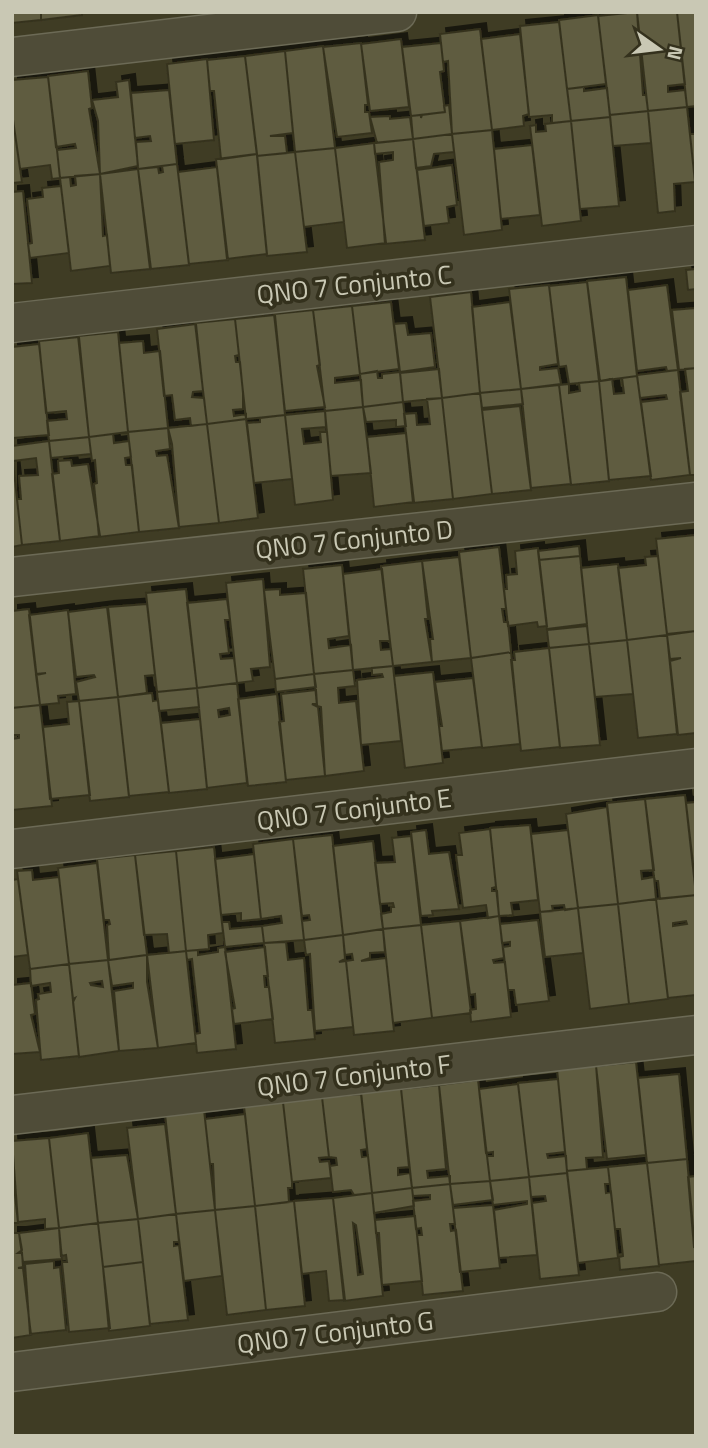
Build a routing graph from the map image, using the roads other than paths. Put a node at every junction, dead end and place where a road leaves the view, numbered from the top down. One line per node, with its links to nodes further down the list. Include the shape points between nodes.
1 (397, 12): 2 (street)
2 (12, 57)
3 (696, 245): 4 (street, QNO 7 Conjunto C)
4 (12, 323)
5 (696, 502): 6 (street, QNO 7 Conjunto D)
6 (12, 577)
7 (696, 768): 8 (street, QNO 7 Conjunto E)
8 (12, 849)
9 (696, 1035): 10 (street, QNO 7 Conjunto F)
10 (12, 1115)
11 (657, 1292): 12 (street, QNO 7 Conjunto G)
12 (12, 1372)

